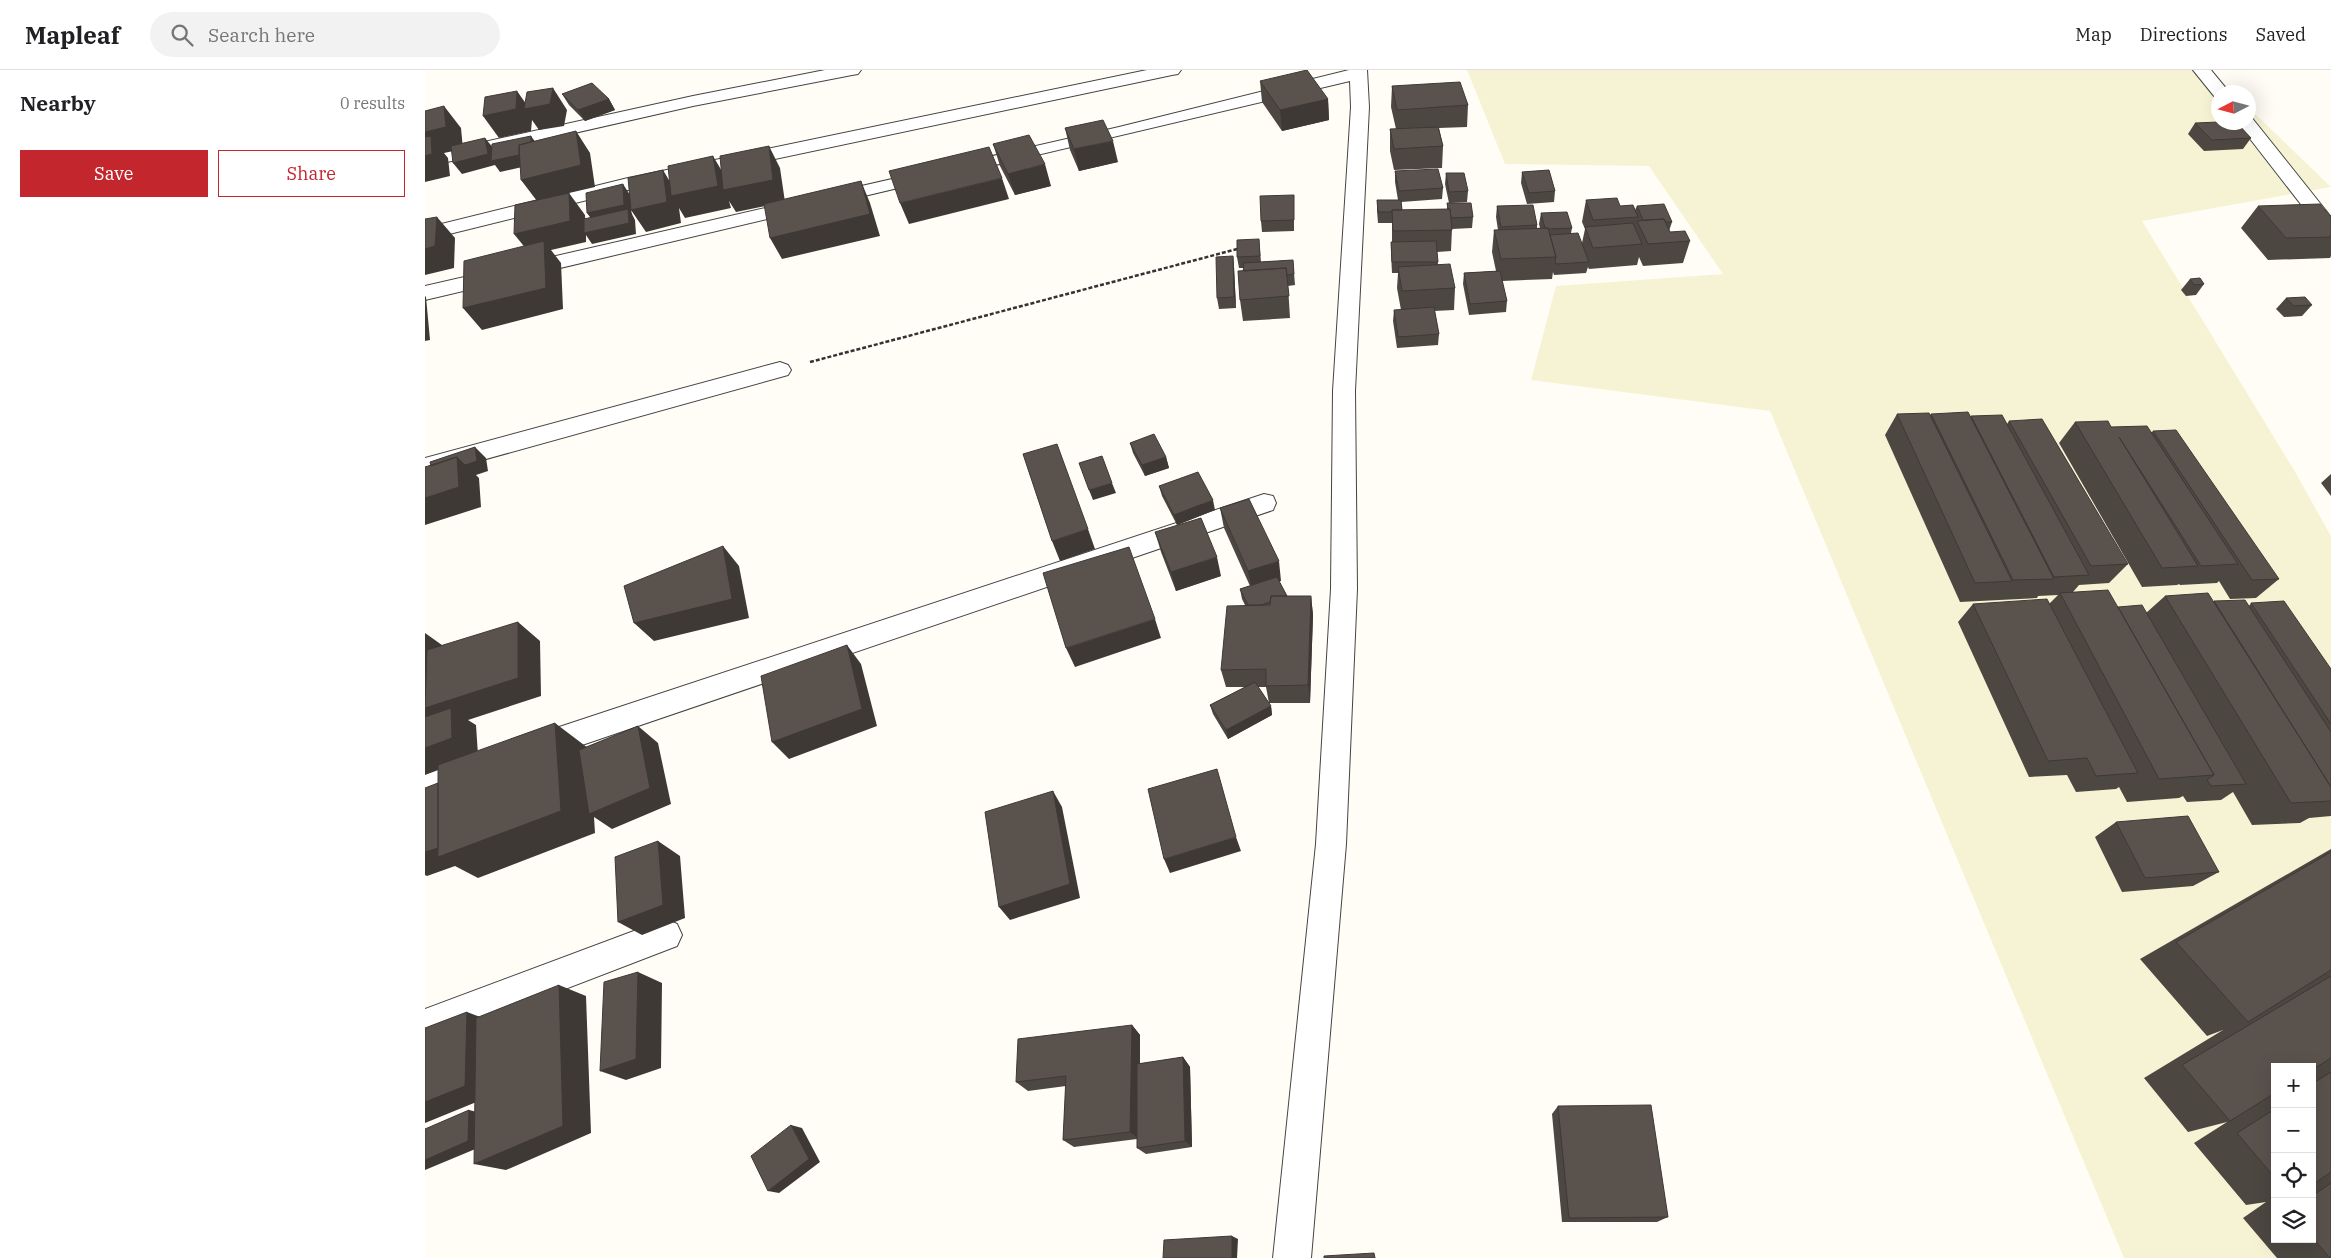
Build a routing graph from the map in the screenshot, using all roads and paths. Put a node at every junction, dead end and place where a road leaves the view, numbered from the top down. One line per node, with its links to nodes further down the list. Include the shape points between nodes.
1 (852, 70): 7 (street, via 693,101)
2 (1172, 70): 9 (street, via 628,184)
3 (2202, 70): 5 (street)
4 (1358, 72): 11 (street, via 1062,145); 18 (street, via 1360,107 1344,391 1344,589 1331,834)
5 (2215, 85)
6 (2251, 130): 8 (street)
7 (425, 161)
8 (2331, 230)
9 (425, 234)
10 (1244, 247): 12 (path)
11 (425, 293)
12 (780, 370): 13 (street)
13 (425, 467)
14 (1264, 503): 15 (street)
15 (425, 785)
16 (666, 934): 17 (street)
17 (425, 1026)
18 (1292, 1258)

